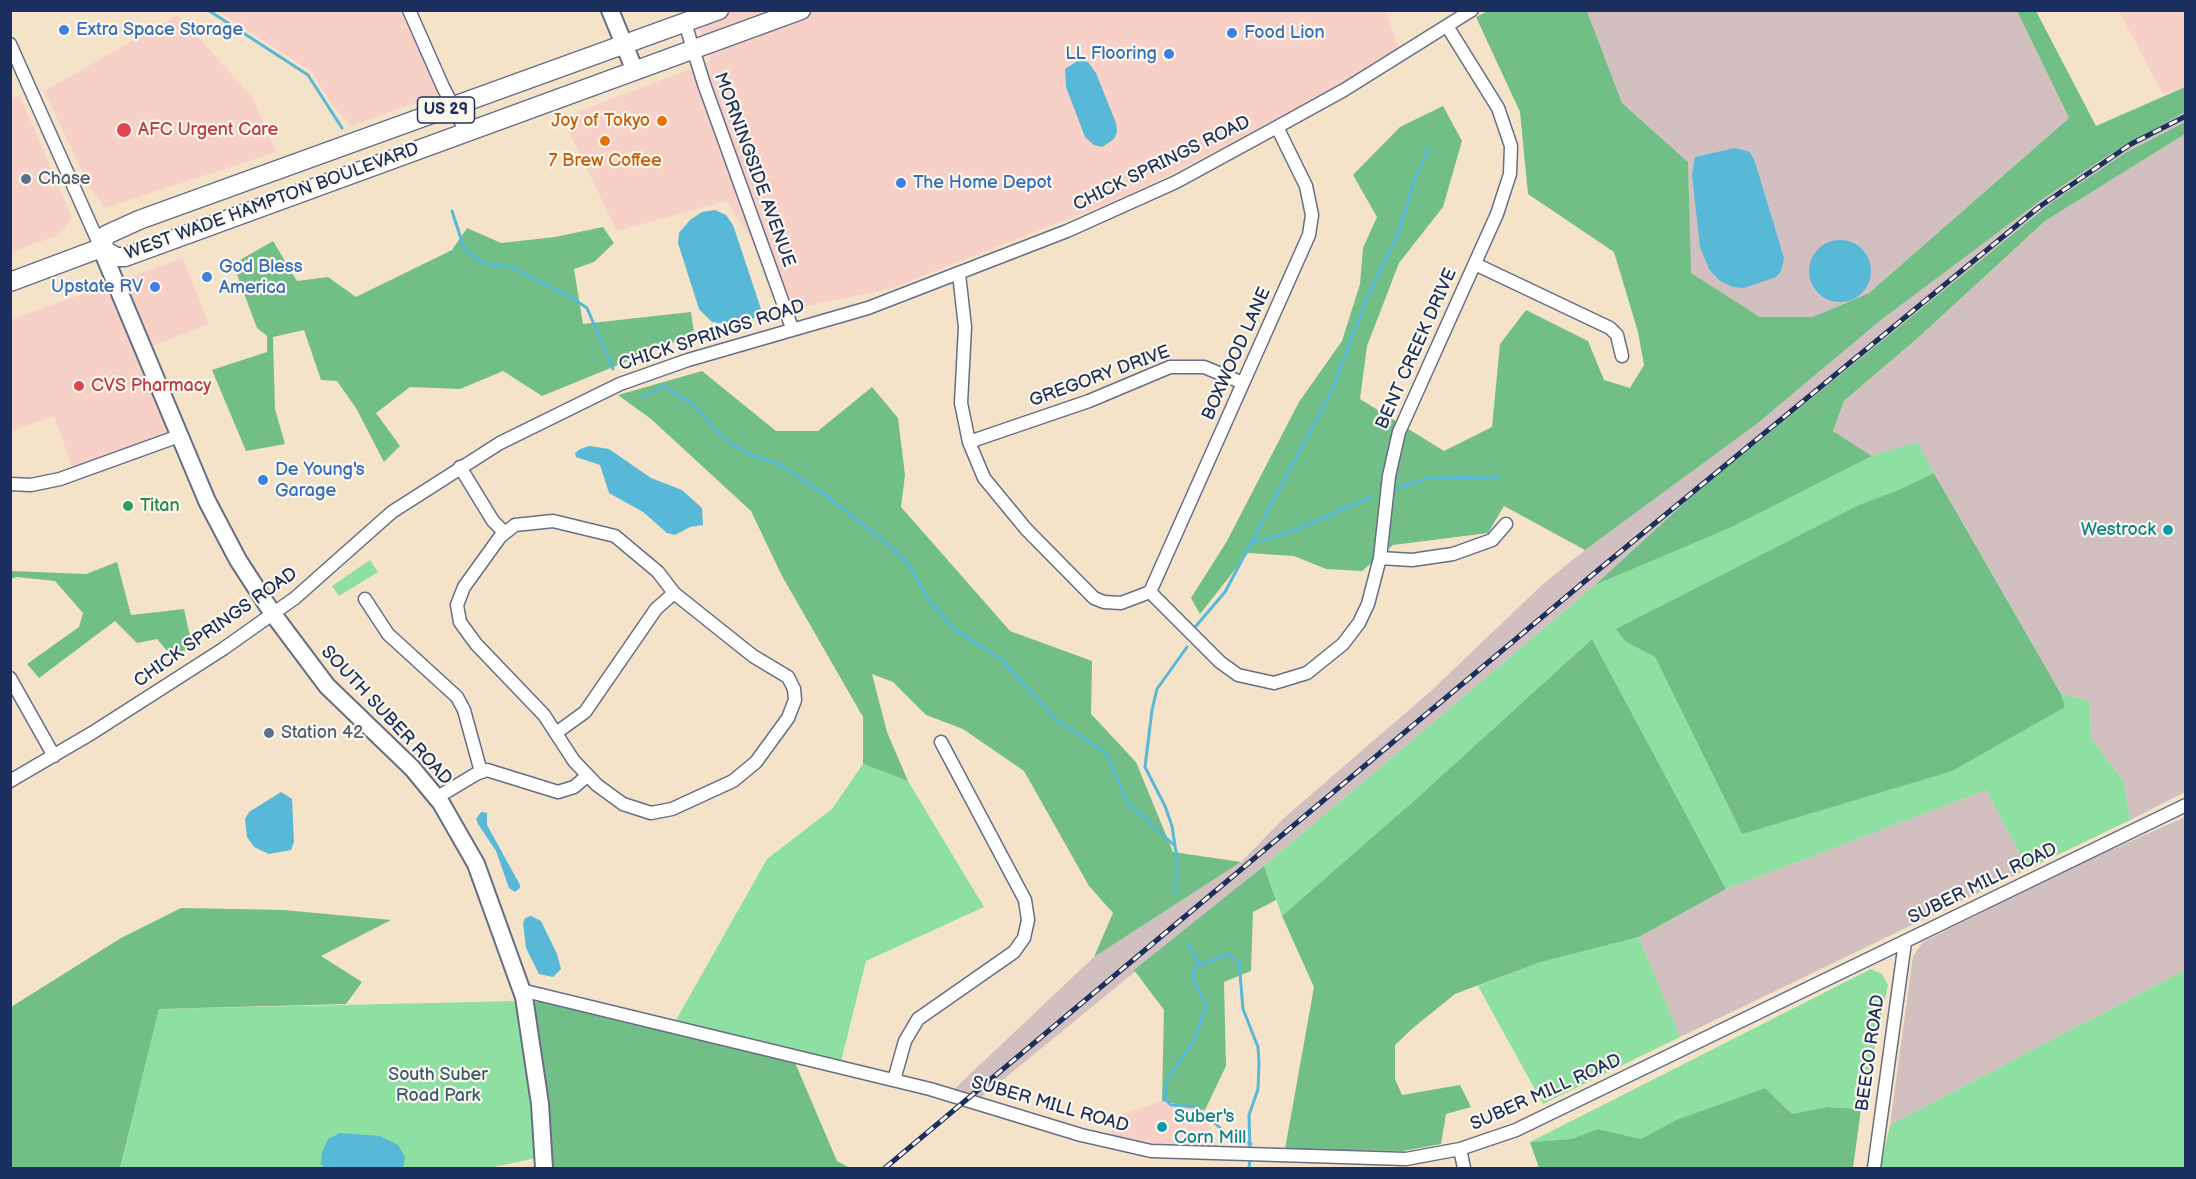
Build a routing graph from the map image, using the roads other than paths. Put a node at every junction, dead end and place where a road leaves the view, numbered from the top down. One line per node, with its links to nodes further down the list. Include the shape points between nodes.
1 (409, 10): 12 (street, via 442,87)
2 (610, 10): 9 (street)
3 (719, 10): 6 (main road, WEST WADE HAMPTON BOULEVARD / US 29)
4 (801, 10): 10 (main road, WEST WADE HAMPTON BOULEVARD / US 29)
5 (1472, 10): 7 (street, CHICK SPRINGS ROAD)
6 (685, 23): 9 (main road, WEST WADE HAMPTON BOULEVARD / US 29); 10 (street, MORNINGSIDE AVENUE)
7 (1447, 26): 13 (street, CHICK SPRINGS ROAD); 16 (street, BENT CREEK DRIVE, via 1492,95 1511,146 1508,184)
8 (10, 44): 15 (street)
9 (623, 45): 11 (street); 12 (main road, WEST WADE HAMPTON BOULEVARD / US 29)
10 (693, 50): 11 (main road, WEST WADE HAMPTON BOULEVARD / US 29); 19 (street, MORNINGSIDE AVENUE)
11 (635, 70): 14 (main road, WEST WADE HAMPTON BOULEVARD / US 29)
12 (455, 106): 14 (street); 15 (main road, WEST WADE HAMPTON BOULEVARD / US 29, via 139,220 106,235)
13 (1277, 127): 17 (street, CHICK SPRINGS ROAD, via 1176,182 1017,253); 21 (street, BOXWOOD LANE, via 1306,186 1312,224)
14 (466, 132): 15 (main road, WEST WADE HAMPTON BOULEVARD / US 29, via 124,257)
15 (101, 249): 18 (main road, US 29); 22 (street, SOUTH SUBER ROAD)
16 (1474, 264): 20 (street, via 1611,328 1617,335); 28 (street, BENT CREEK DRIVE, via 1399,432 1389,476)
17 (959, 274): 19 (street, CHICK SPRINGS ROAD, via 868,308); 23 (street, via 964,327 961,403)
18 (10, 282)
19 (792, 328): 24 (street, CHICK SPRINGS ROAD, via 600,392)
20 (1622, 356)
21 (1243, 383): 23 (street, GREGORY DRIVE, via 1204,367 1170,367 1089,401); 29 (street, BOXWOOD LANE)
22 (179, 436): 25 (street, via 60,478 31,485); 32 (street, SOUTH SUBER ROAD, via 223,532)
23 (969, 442): 29 (street, via 988,484 1087,593 1110,603 1126,602)
24 (460, 467): 27 (street, via 493,521); 32 (street, CHICK SPRINGS ROAD, via 392,512)
25 (10, 484)
26 (1506, 524): 28 (street, via 1492,540 1453,554 1412,560)
27 (506, 533): 30 (street, via 515,525 553,521 615,536 658,572); 34 (street, via 464,587 458,604 460,622)
28 (1380, 558): 29 (street, BENT CREEK DRIVE, via 1368,604 1349,638 1314,670 1281,682 1253,680 1228,669)
29 (1150, 592)
30 (674, 593): 34 (street, via 656,609 585,712); 38 (street, via 753,656 788,677 795,699 788,718 756,762 733,781 672,809 651,813 623,804)
31 (364, 599): 37 (street, via 388,634 457,697)
32 (273, 614): 36 (street, CHICK SPRINGS ROAD, via 174,682); 40 (street, SOUTH SUBER ROAD, via 327,686 412,768)
33 (10, 678): 36 (street)
34 (556, 733): 38 (street)
35 (941, 742): 44 (street, via 1025,900 1028,920 1024,938 1014,952 918,1020 905,1041)
36 (54, 756): 39 (street, CHICK SPRINGS ROAD)
37 (481, 772): 38 (street, via 500,773 558,792 574,788); 40 (street)
38 (588, 776)
39 (10, 781)
40 (436, 798): 43 (street, SOUTH SUBER ROAD, via 476,864)
41 (2186, 805): 42 (street, SUBER MILL ROAD)
42 (1905, 942): 45 (street, SUBER MILL ROAD, via 1546,1116); 48 (street, BEECO ROAD)
43 (521, 990): 44 (street, SUBER MILL ROAD); 46 (street, SOUTH SUBER ROAD, via 534,1054)
44 (894, 1080): 45 (street, SUBER MILL ROAD, via 1040,1124 1165,1153 1258,1153 1380,1161 1435,1156)
45 (1460, 1149): 47 (street)
46 (544, 1168)
47 (1464, 1168)
48 (1874, 1168)

